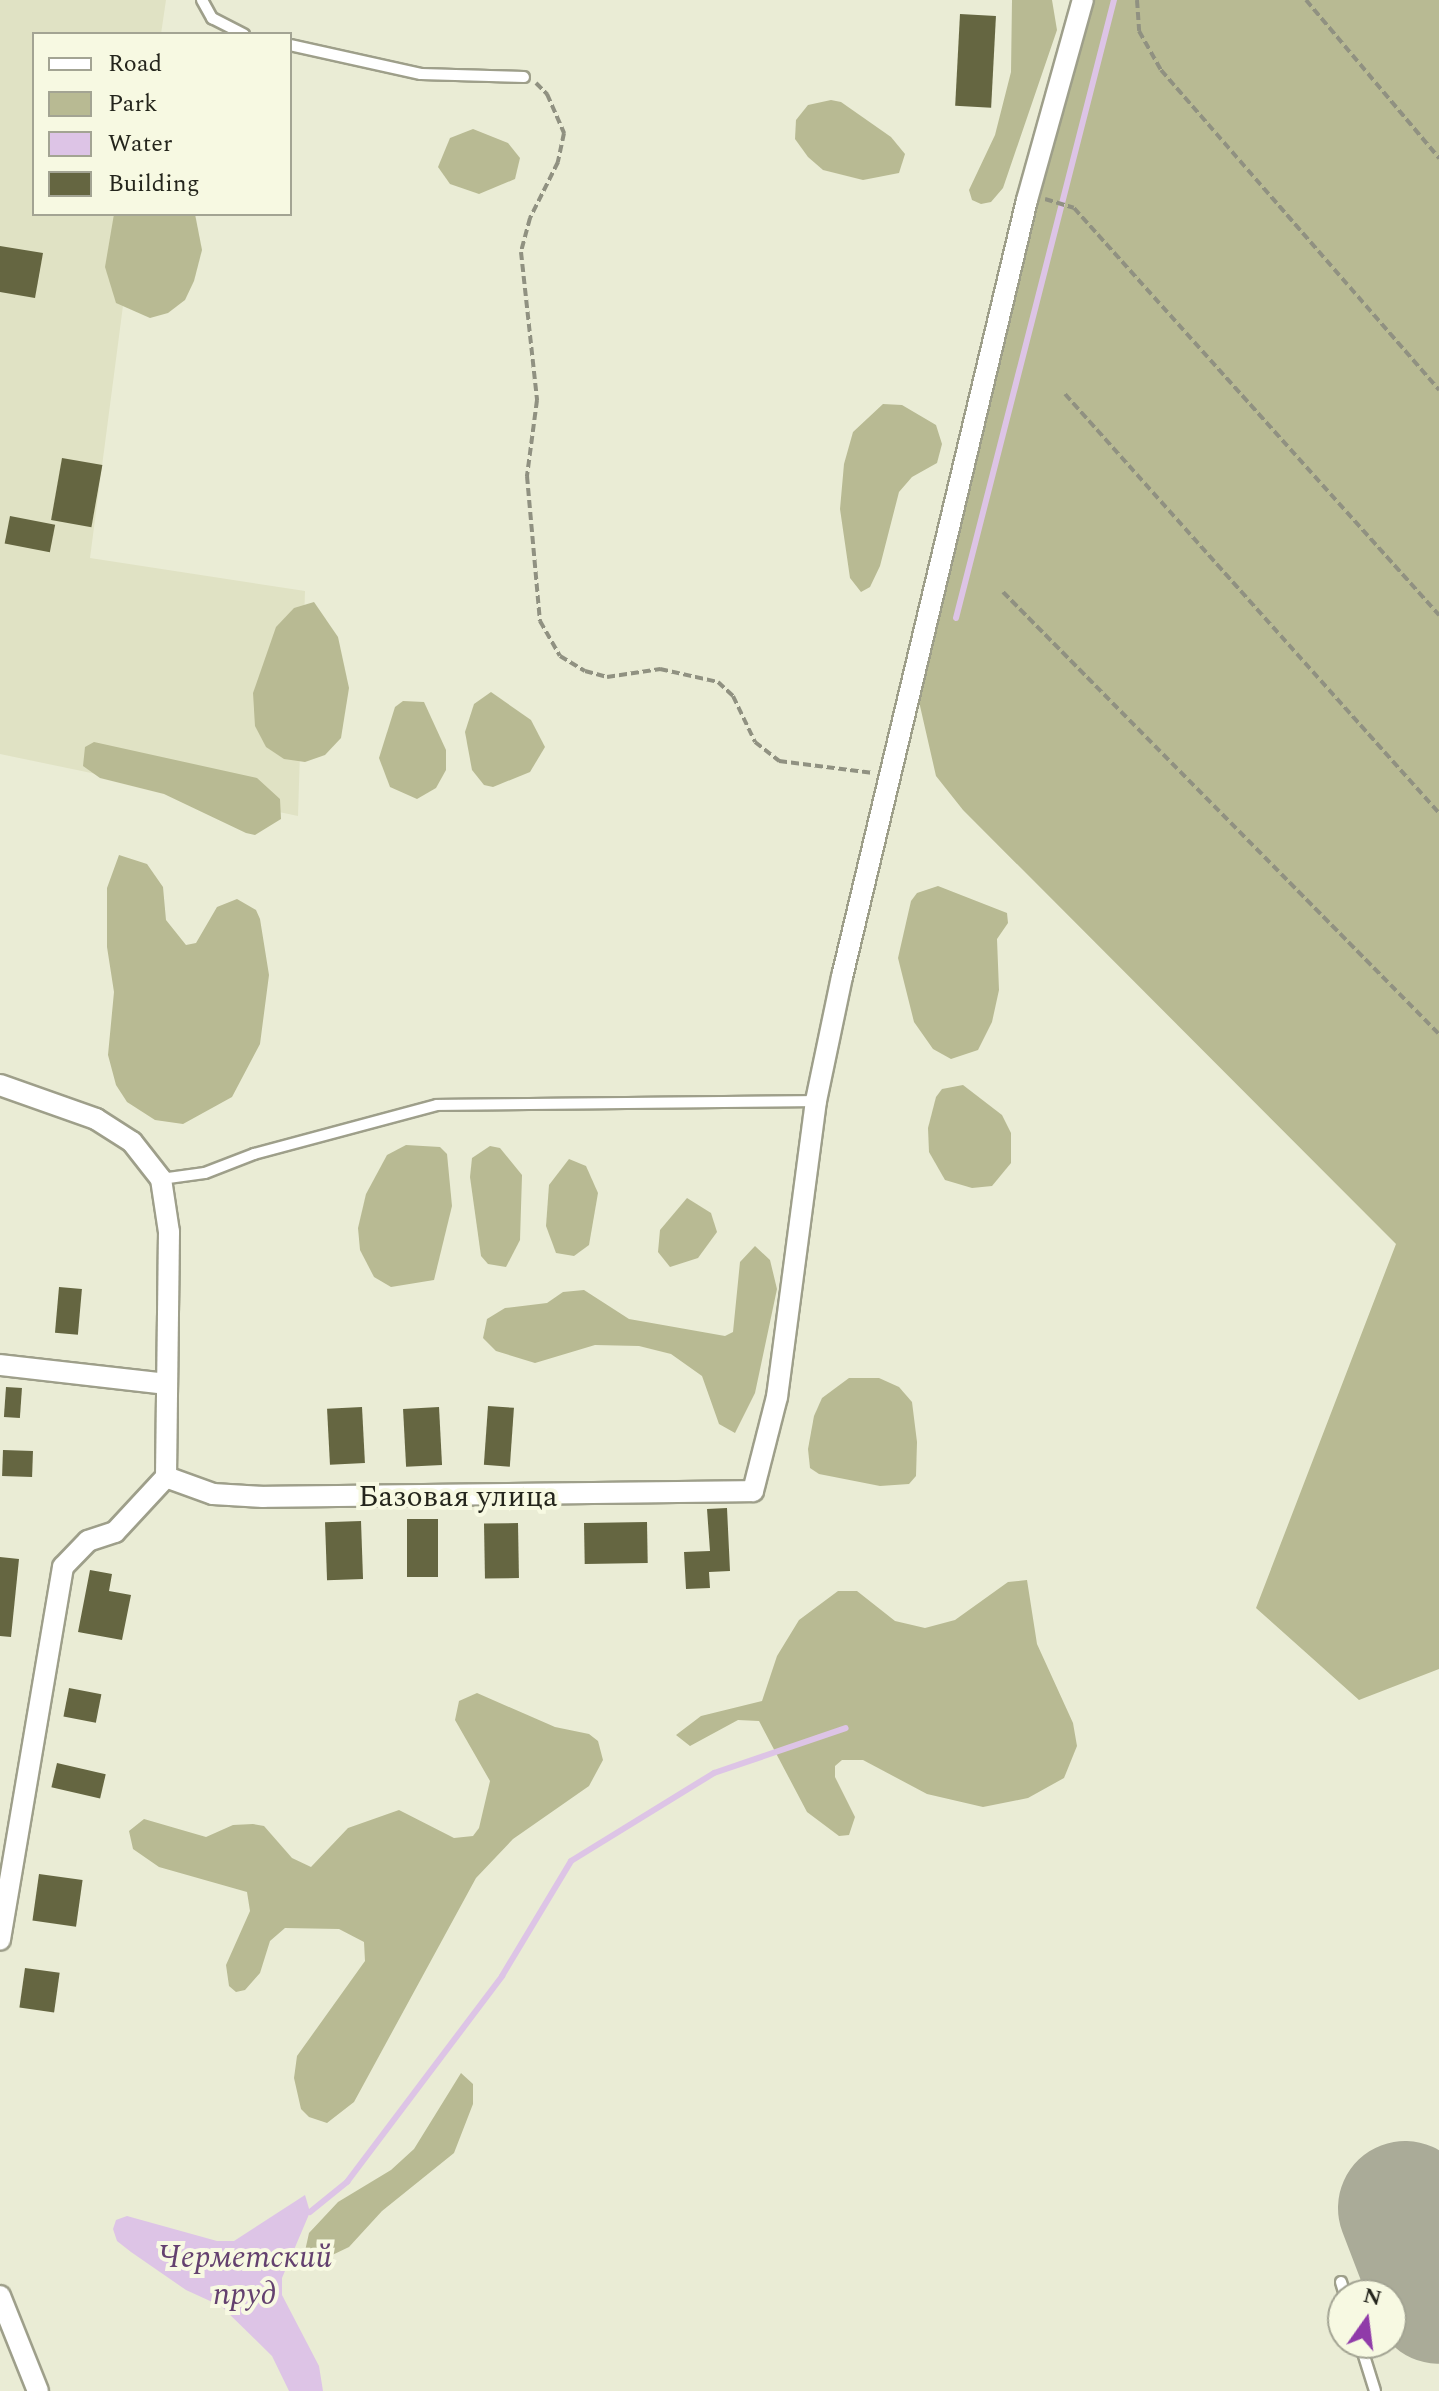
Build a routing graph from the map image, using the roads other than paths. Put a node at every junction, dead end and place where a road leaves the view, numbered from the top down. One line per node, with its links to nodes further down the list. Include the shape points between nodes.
1 (202, 0): 3 (lane, via 212,18)
2 (1083, 0): 7 (street, via 1023,215)
3 (240, 32)
4 (292, 45): 5 (lane, via 421,74)
5 (524, 77)
6 (0, 1085): 8 (street, via 112,1127)
7 (816, 1101): 8 (lane, via 437,1105 254,1154 205,1173); 11 (street, Базовая улица, via 777,1397 753,1491 263,1497 213,1494)
8 (161, 1179): 10 (street, via 169,1232)
9 (0, 1365): 10 (street)
10 (166, 1384): 11 (street)
11 (166, 1477): 12 (street, via 115,1532 88,1541 63,1567)
12 (0, 1940)
13 (0, 2296): 15 (street)
14 (1365, 2359): 16 (lane)
15 (38, 2391)
16 (1375, 2391)

